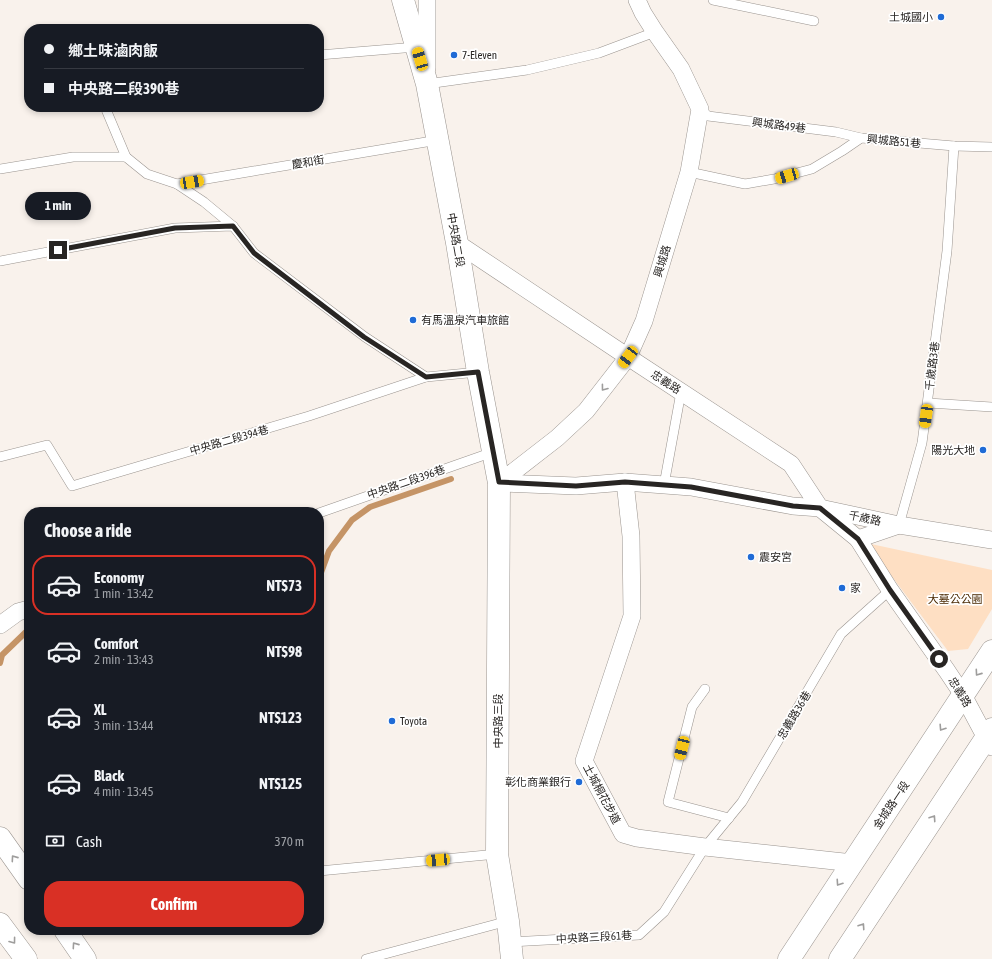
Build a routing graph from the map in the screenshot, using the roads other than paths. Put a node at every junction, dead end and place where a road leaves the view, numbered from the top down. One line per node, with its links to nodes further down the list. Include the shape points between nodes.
1 (403, 0): 7 (street, 中央路二段)
2 (428, 0): 9 (street)
3 (637, 0): 6 (street)
4 (713, 0): 5 (lane)
5 (814, 20)
6 (655, 32): 9 (lane, via 599,54 534,68); 10 (street, via 681,69)
7 (416, 47): 8 (lane); 9 (street, 中央路二段)
8 (324, 55)
9 (428, 84): 13 (street, 中央路二段)
10 (700, 109): 12 (lane, 興城路49巷, via 708,116 836,132); 18 (street, 興城路)
11 (107, 112): 16 (lane)
12 (861, 138): 14 (lane, 興城路51巷); 18 (lane, 興城路51巷, via 812,169 774,179 745,184)
13 (438, 140): 19 (lane, 慶和街); 21 (street, 中央路二段)
14 (954, 146): 15 (lane, 興城路51巷); 27 (lane, 千歲路3巷, via 947,251)
15 (992, 147)
16 (126, 157): 17 (lane, via 73,157); 19 (lane, 慶和街, via 147,174)
17 (0, 170)
18 (689, 172): 23 (street, 興城路, via 644,321)
19 (177, 184): 20 (lane, 慶和街)
20 (233, 226): 22 (lane, via 175,228); 25 (lane, 慶和街, via 254,253 364,337)
21 (457, 243): 23 (street, 忠義路); 24 (street, 中央路二段)
22 (0, 261)
23 (628, 357): 26 (street, 忠義路); 31 (street, 興城路, one-way to 31, via 586,411 557,438)
24 (478, 372): 25 (lane, 中央路二段394巷); 29 (street, 中央路二段)
25 (426, 377): 30 (lane, 中央路二段394巷, via 309,416 72,486 47,445)
26 (681, 392): 33 (lane); 34 (street, 忠義路, via 791,464)
27 (928, 402): 28 (lane); 36 (lane, 千歲路3巷, via 922,443)
28 (992, 407)
29 (493, 452): 31 (street, 中央路二段); 35 (lane, 中央路二段396巷)
30 (0, 457)
31 (499, 482): 32 (street, 千歲路, via 576,486); 49 (street, 中央路三段)
32 (625, 482): 33 (street, 千歲路); 48 (street, 土城桐花步道, via 631,536 632,616 584,761 623,834)
33 (664, 485): 34 (street, 千歲路)
34 (820, 508): 36 (street, 千歲路); 37 (street, 忠義路)
35 (324, 511)
36 (899, 525): 37 (street); 38 (street, 千歲路)
37 (858, 539): 39 (street, 忠義路)
38 (992, 540)
39 (890, 590): 44 (street, 忠義路); 46 (lane, 忠義路36巷, via 841,634 742,802)
40 (24, 610): 41 (street)
41 (0, 625)
42 (992, 651): 44 (street, 金城路一段, one-way to 44)
43 (705, 689): 46 (lane, via 692,707 668,802)
44 (962, 695): 45 (street, 忠義路); 50 (street, 金城路一段, one-way to 50)
45 (990, 738): 60 (street, one-way to 45)
46 (729, 818): 48 (lane, 忠義路36巷)
47 (0, 838): 52 (street, one-way to 47)
48 (705, 846): 50 (street, 土城桐花步道); 55 (lane, 中央路三段61巷, via 664,912 639,935)
49 (497, 854): 51 (lane); 55 (street, 中央路三段)
50 (853, 863): 59 (street, 金城路一段, one-way to 59)
51 (324, 871)
52 (24, 872)
53 (0, 924): 56 (street, one-way to 56)
54 (68, 935): 57 (street, one-way to 54)
55 (510, 941): 58 (lane, 中央路三段61巷)
56 (26, 959)
57 (85, 959)
58 (366, 959)
59 (789, 959)
60 (840, 959)

